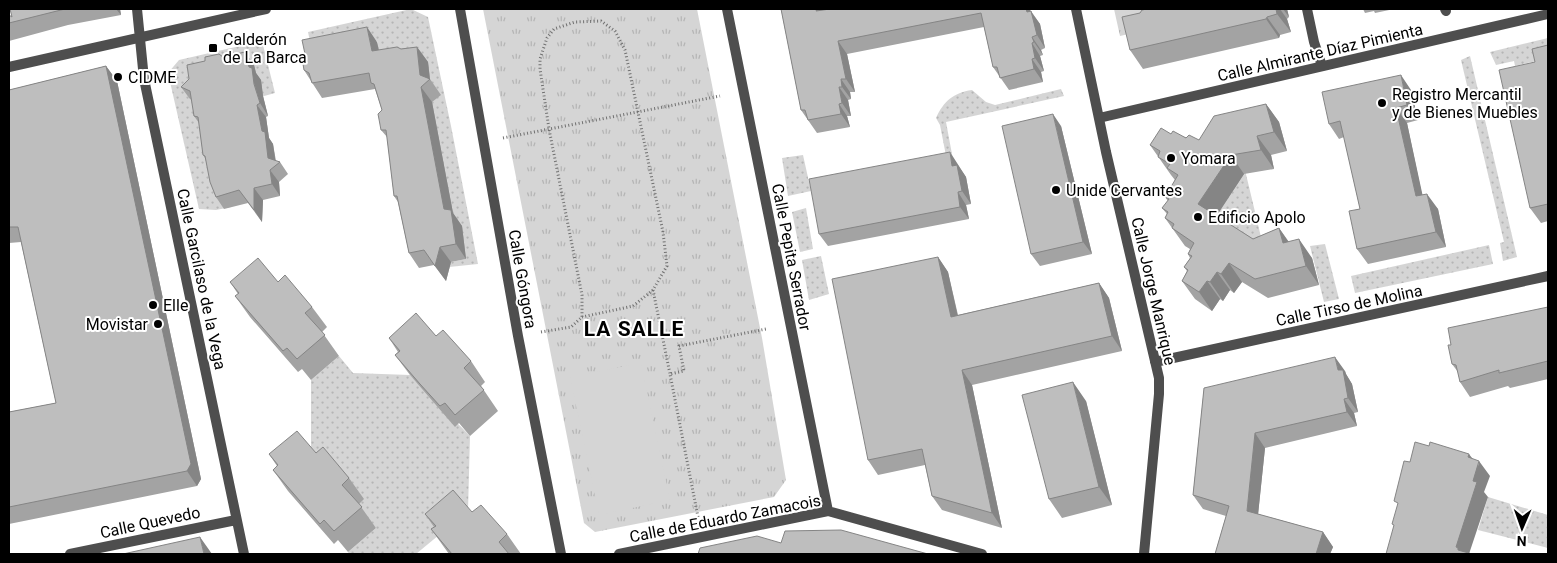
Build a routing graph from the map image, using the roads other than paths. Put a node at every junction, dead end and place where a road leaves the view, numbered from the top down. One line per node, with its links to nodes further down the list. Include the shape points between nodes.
1 (138, 9): 8 (street, Calle Garcilaso de la Vega)
2 (266, 9): 8 (street)
3 (460, 9): 18 (street, Calle Góngora, via 518,336)
4 (727, 9): 14 (street, Calle Pepita Serrador)
5 (1076, 9): 11 (street, Calle Jorge Manrique)
6 (1307, 9): 9 (street)
7 (1548, 14): 9 (street, Calle Almirante Díaz Pimienta)
8 (140, 37): 10 (street); 15 (street, Calle Garcilaso de la Vega, via 144,79)
9 (1322, 66): 11 (street, Calle Almirante Díaz Pimienta)
10 (9, 67)
11 (1098, 118): 13 (street, Calle Jorge Manrique)
12 (1548, 276): 13 (street, Calle Tirso de Molina)
13 (1156, 362): 21 (street, Calle Jorge Manrique, via 1159,394)
14 (828, 511): 19 (street, Calle de Eduardo Zamacois); 20 (street, Calle de Eduardo Zamacois)
15 (236, 520): 16 (street, Calle Quevedo); 17 (street, Calle Garcilaso de la Vega)
16 (70, 554)
17 (244, 554)
18 (562, 554)
19 (619, 554)
20 (982, 554)
21 (1144, 554)

